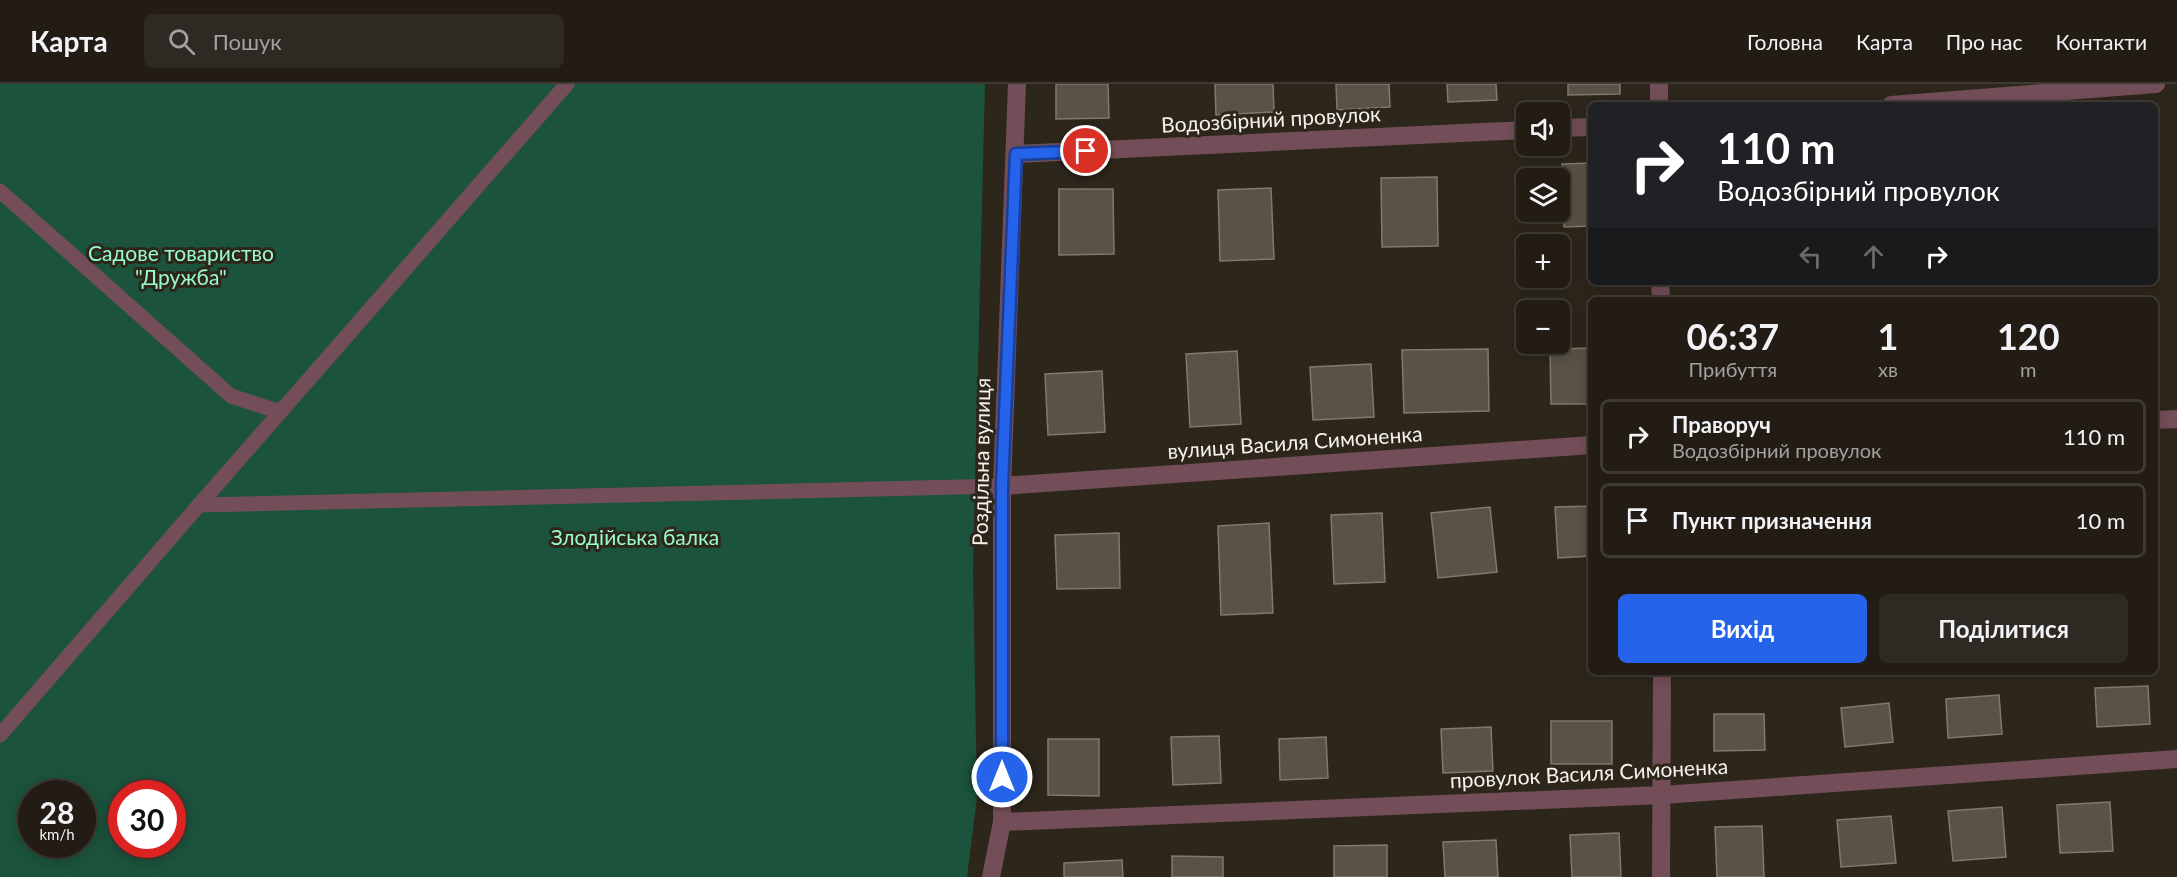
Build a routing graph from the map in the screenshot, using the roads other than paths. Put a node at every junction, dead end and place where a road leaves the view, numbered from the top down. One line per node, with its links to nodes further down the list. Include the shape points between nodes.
1 (567, 84): 12 (lane)
2 (1017, 84): 10 (street, Роздільна вулиця)
3 (1659, 84): 5 (street)
4 (2156, 84): 6 (street)
5 (1659, 102)
6 (1929, 102)
7 (1588, 127): 8 (street)
8 (1570, 128)
9 (1516, 131): 10 (street, Водозбірний провулок)
10 (1016, 154): 16 (street, Роздільна вулиця)
11 (0, 190): 12 (lane, via 231,396)
12 (280, 412): 17 (lane)
13 (2177, 419): 14 (street)
14 (2158, 420)
15 (1588, 445): 16 (street, вулиця Василя Симоненка)
16 (1002, 486): 17 (lane); 22 (street, Роздільна вулиця)
17 (199, 505): 19 (lane)
18 (1662, 675): 21 (street)
19 (0, 735)
20 (2177, 759): 21 (street, провулок Василя Симоненка)
21 (1662, 795): 22 (street, провулок Василя Симоненка); 24 (street)
22 (1002, 822): 23 (street, Роздільна вулиця)
23 (991, 877)
24 (1661, 877)

